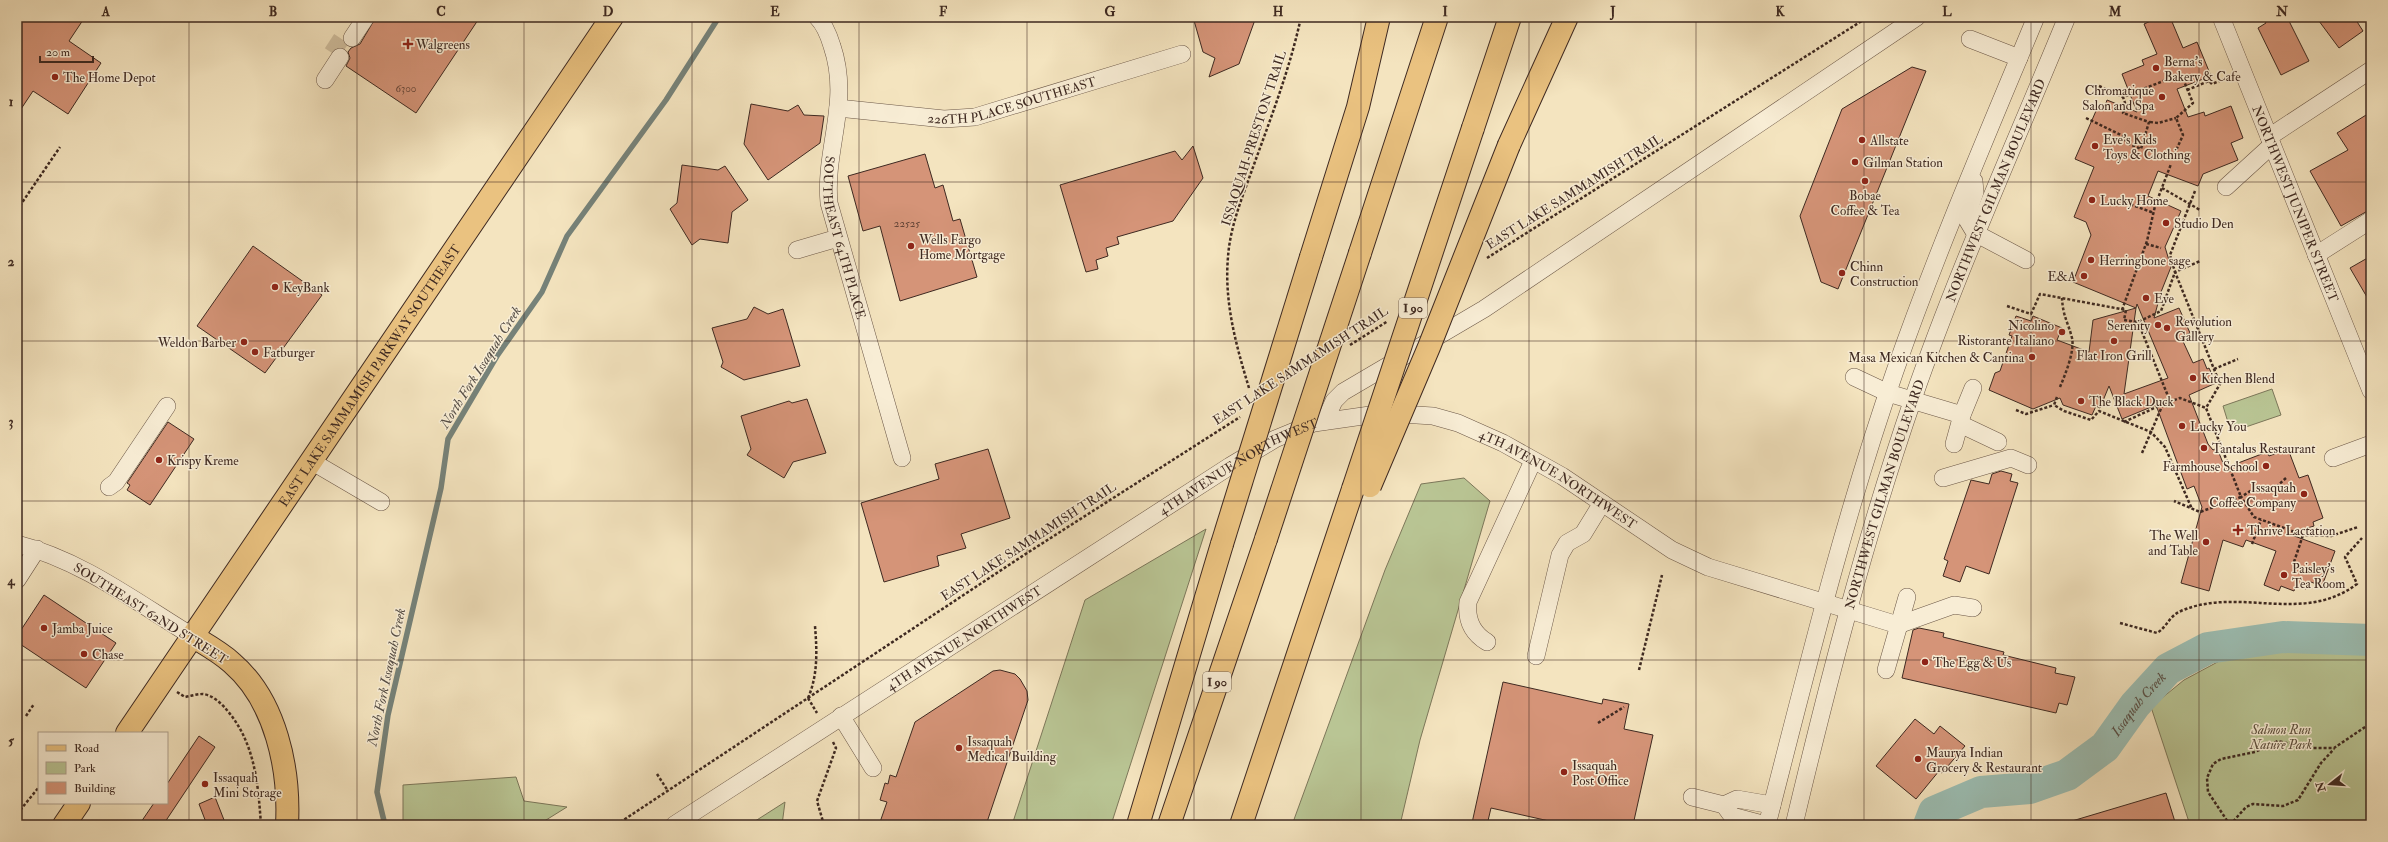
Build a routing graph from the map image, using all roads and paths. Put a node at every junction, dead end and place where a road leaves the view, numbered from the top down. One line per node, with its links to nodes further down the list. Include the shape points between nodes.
1 (356, 17): 2 (street, via 349,36)
2 (366, 17)
3 (612, 17): 87 (main road, EAST LAKE SAMMAMISH PARKWAY SOUTHEAST)
4 (817, 17): 25 (street, SOUTHEAST 64TH PLACE, via 826,30 838,67)
5 (1301, 17): 67 (path, ISSAQUAH-PRESTON TRAIL, via 1284,81 1236,214 1228,257 1230,316)
6 (1379, 17): 147 (main road, bridge, via 1358,107 1222,544)
7 (1437, 17): 148 (main road, I 90, bridge, via 1266,539)
8 (1510, 17): 93 (main road, I 90, bridge)
9 (1567, 17): 93 (main road, bridge, via 1510,145 1429,347)
10 (1868, 17): 51 (path, EAST LAKE SAMMAMISH TRAIL)
11 (1917, 17): 78 (street, via 1484,308 1343,392 1334,401)
12 (2036, 17): 18 (street, NORTHWEST GILMAN BOULEVARD)
13 (2068, 17): 43 (street, NORTHWEST GILMAN BOULEVARD)
14 (2220, 17): 29 (street, NORTHWEST JUNIPER STREET)
15 (1970, 39): 18 (street)
16 (1182, 54): 25 (street, 226TH PLACE SOUTHEAST, via 976,117 944,119)
17 (336, 55): 20 (street)
18 (2019, 58): 33 (street, NORTHWEST GILMAN BOULEVARD)
19 (2371, 70): 29 (street)
20 (322, 76)
21 (2224, 79): 23 (path, via 2212,84 2209,81)
22 (2099, 86): 24 (path)
23 (2187, 90): 24 (path, via 2181,74); 27 (path, via 2193,103)
24 (2123, 97): 28 (path, via 2126,106 2123,113)
25 (838, 108): 44 (street, SOUTHEAST 64TH PLACE, via 828,176 828,191)
26 (2086, 118): 28 (path, via 2123,136 2127,143 2141,149)
27 (2176, 118): 28 (path, via 2158,123); 31 (path, via 2183,135)
28 (2149, 122)
29 (2270, 141): 34 (street); 48 (street, NORTHWEST JUNIPER STREET)
30 (60, 147): 39 (path)
31 (2174, 155)
32 (2171, 164): 35 (path)
33 (1972, 168): 43 (street, via 1975,192 1966,218); 66 (street, NORTHWEST GILMAN BOULEVARD)
34 (2226, 187)
35 (2162, 188): 38 (path); 41 (path)
36 (2195, 191): 38 (path)
37 (2121, 201): 41 (path)
38 (2189, 204): 40 (path); 52 (path, via 2170,255)
39 (17, 210)
40 (2200, 210)
41 (2154, 212): 45 (path)
42 (2371, 220): 48 (street)
43 (1975, 233): 49 (street); 69 (street, NORTHWEST GILMAN BOULEVARD)
44 (838, 238): 47 (street); 85 (street, SOUTHEAST 64TH PLACE)
45 (2146, 244): 46 (path); 55 (path)
46 (2162, 248)
47 (797, 250)
48 (2316, 255): 59 (street, NORTHWEST JUNIPER STREET)
49 (2026, 260)
50 (2200, 261): 52 (path)
51 (1480, 262)
52 (2175, 272): 57 (path, via 2161,312); 61 (path)
53 (2062, 298): 54 (path, via 2040,294 2031,314); 55 (path); 63 (path, via 2063,315 2073,339)
54 (2007, 306)
55 (2122, 310): 57 (path, via 2126,310 2124,320)
56 (1388, 320): 58 (path, EAST LAKE SAMMAMISH TRAIL)
57 (2138, 322): 70 (path)
58 (1348, 346)
59 (2364, 352): 65 (street, NORTHWEST JUNIPER STREET)
60 (2238, 359): 61 (path)
61 (2214, 369): 74 (path, via 2220,384)
62 (1854, 377): 66 (street)
63 (2060, 387)
64 (1973, 388): 77 (street)
65 (2371, 391)
66 (1888, 393): 69 (street); 110 (street, NORTHWEST GILMAN BOULEVARD)
67 (1251, 394)
68 (2057, 397): 72 (path)
69 (1913, 400): 77 (street); 112 (street, NORTHWEST GILMAN BOULEVARD)
70 (2170, 401): 71 (path); 74 (path, via 2180,398)
71 (2163, 404): 79 (path); 80 (path)
72 (2054, 405): 75 (path, via 2026,414); 79 (path, via 2091,420 2099,411)
73 (167, 406): 92 (street, via 116,482)
74 (2206, 408): 94 (path)
75 (2016, 410)
76 (1242, 415): 122 (path, EAST LAKE SAMMAMISH TRAIL)
77 (1961, 420): 81 (street); 82 (street)
78 (1325, 421): 88 (street, 4TH AVENUE NORTHWEST, via 1384,413 1433,416 1490,436); 127 (street, 4TH AVENUE NORTHWEST, via 1275,439 1230,466)
79 (2124, 422): 80 (path)
80 (2151, 432): 84 (path); 98 (path, via 2166,447)
81 (1998, 442)
82 (1954, 444)
83 (2371, 444): 86 (street)
84 (2142, 453)
85 (902, 458)
86 (2333, 458)
87 (311, 461): 96 (street); 116 (main road, EAST LAKE SAMMAMISH PARKWAY SOUTHEAST)
88 (1533, 461): 97 (street, 4TH AVENUE NORTHWEST); 117 (street, via 1468,602 1469,621 1474,632)
89 (2028, 465): 90 (street, via 2011,458)
90 (1943, 478)
91 (2286, 478): 94 (path, via 2275,488 2255,488)
92 (110, 487)
93 (1361, 488): 149 (main road, via 1310,619)
94 (2241, 497): 98 (path, via 2200,512); 99 (path, via 2254,517)
95 (2174, 501): 98 (path)
96 (381, 502)
97 (1602, 502): 110 (street, 4TH AVENUE NORTHWEST, via 1672,550 1708,567); 118 (street, via 1583,534 1567,543 1560,554)
98 (2192, 509)
99 (2261, 520): 101 (path); 104 (path)
100 (2358, 528): 101 (path, via 2331,536)
101 (2303, 535): 106 (path)
102 (2362, 538): 113 (path, via 2345,557 2357,584 2345,593 2320,603 2225,603 2197,606 2170,617 2157,633)
103 (17, 544): 105 (street, SOUTHEAST 62ND STREET)
104 (2252, 544)
105 (37, 549): 108 (street); 116 (street, SOUTHEAST 62ND STREET, via 78,567)
106 (2294, 562)
107 (1662, 575): 119 (path)
108 (17, 580)
109 (1907, 597): 114 (street)
110 (1824, 603): 112 (street, 4TH AVENUE NORTHWEST); 134 (street, NORTHWEST GILMAN BOULEVARD)
111 (1974, 608): 114 (street, via 1954,605)
112 (1848, 610): 114 (street, 4TH AVENUE NORTHWEST); 152 (street, NORTHWEST GILMAN BOULEVARD)
113 (2120, 623)
114 (1898, 625): 120 (street)
115 (815, 626): 122 (path, via 817,652 814,684)
116 (192, 636): 130 (main road, EAST LAKE SAMMAMISH PARKWAY SOUTHEAST); 143 (main road, SOUTHEAST 62ND STREET, via 232,663 265,704 276,733 282,761 288,808)
117 (1487, 642)
118 (1536, 656)
119 (1639, 670)
120 (1886, 670)
121 (196, 695): 142 (path, via 204,694 220,702 245,736 254,763)
122 (808, 698): 125 (path); 137 (path, EAST LAKE SAMMAMISH TRAIL)
123 (34, 704): 126 (path)
124 (1624, 707): 128 (path)
125 (818, 714)
126 (26, 716)
127 (841, 716): 133 (street); 145 (street, 4TH AVENUE NORTHWEST)
128 (1598, 723)
129 (2371, 723): 132 (path)
130 (128, 732)
131 (836, 748): 146 (path, via 817,801)
132 (2334, 748): 153 (path, via 2321,763 2298,800 2283,806 2253,804 2246,807); 153 (path, via 2306,748 2278,741 2255,752 2221,759 2214,764 2207,778 2208,792)
133 (873, 768)
134 (1780, 773): 140 (street, NORTHWEST GILMAN BOULEVARD); 151 (street, via 1782,793)
135 (657, 774): 137 (path)
136 (38, 788): 141 (path)
137 (668, 791): 144 (path, EAST LAKE SAMMAMISH TRAIL)
138 (1692, 798): 139 (street)
139 (1724, 805): 140 (street, via 1737,799); 150 (street, via 1732,816)
140 (1772, 805): 150 (street, NORTHWEST GILMAN BOULEVARD)
141 (17, 814)
142 (261, 825)
143 (287, 825)
144 (616, 825)
145 (674, 825)
146 (824, 825)
147 (1138, 825)
148 (1169, 825)
149 (1241, 825)
150 (1767, 825)
151 (1776, 825)
152 (1794, 825)
153 (2230, 825)

